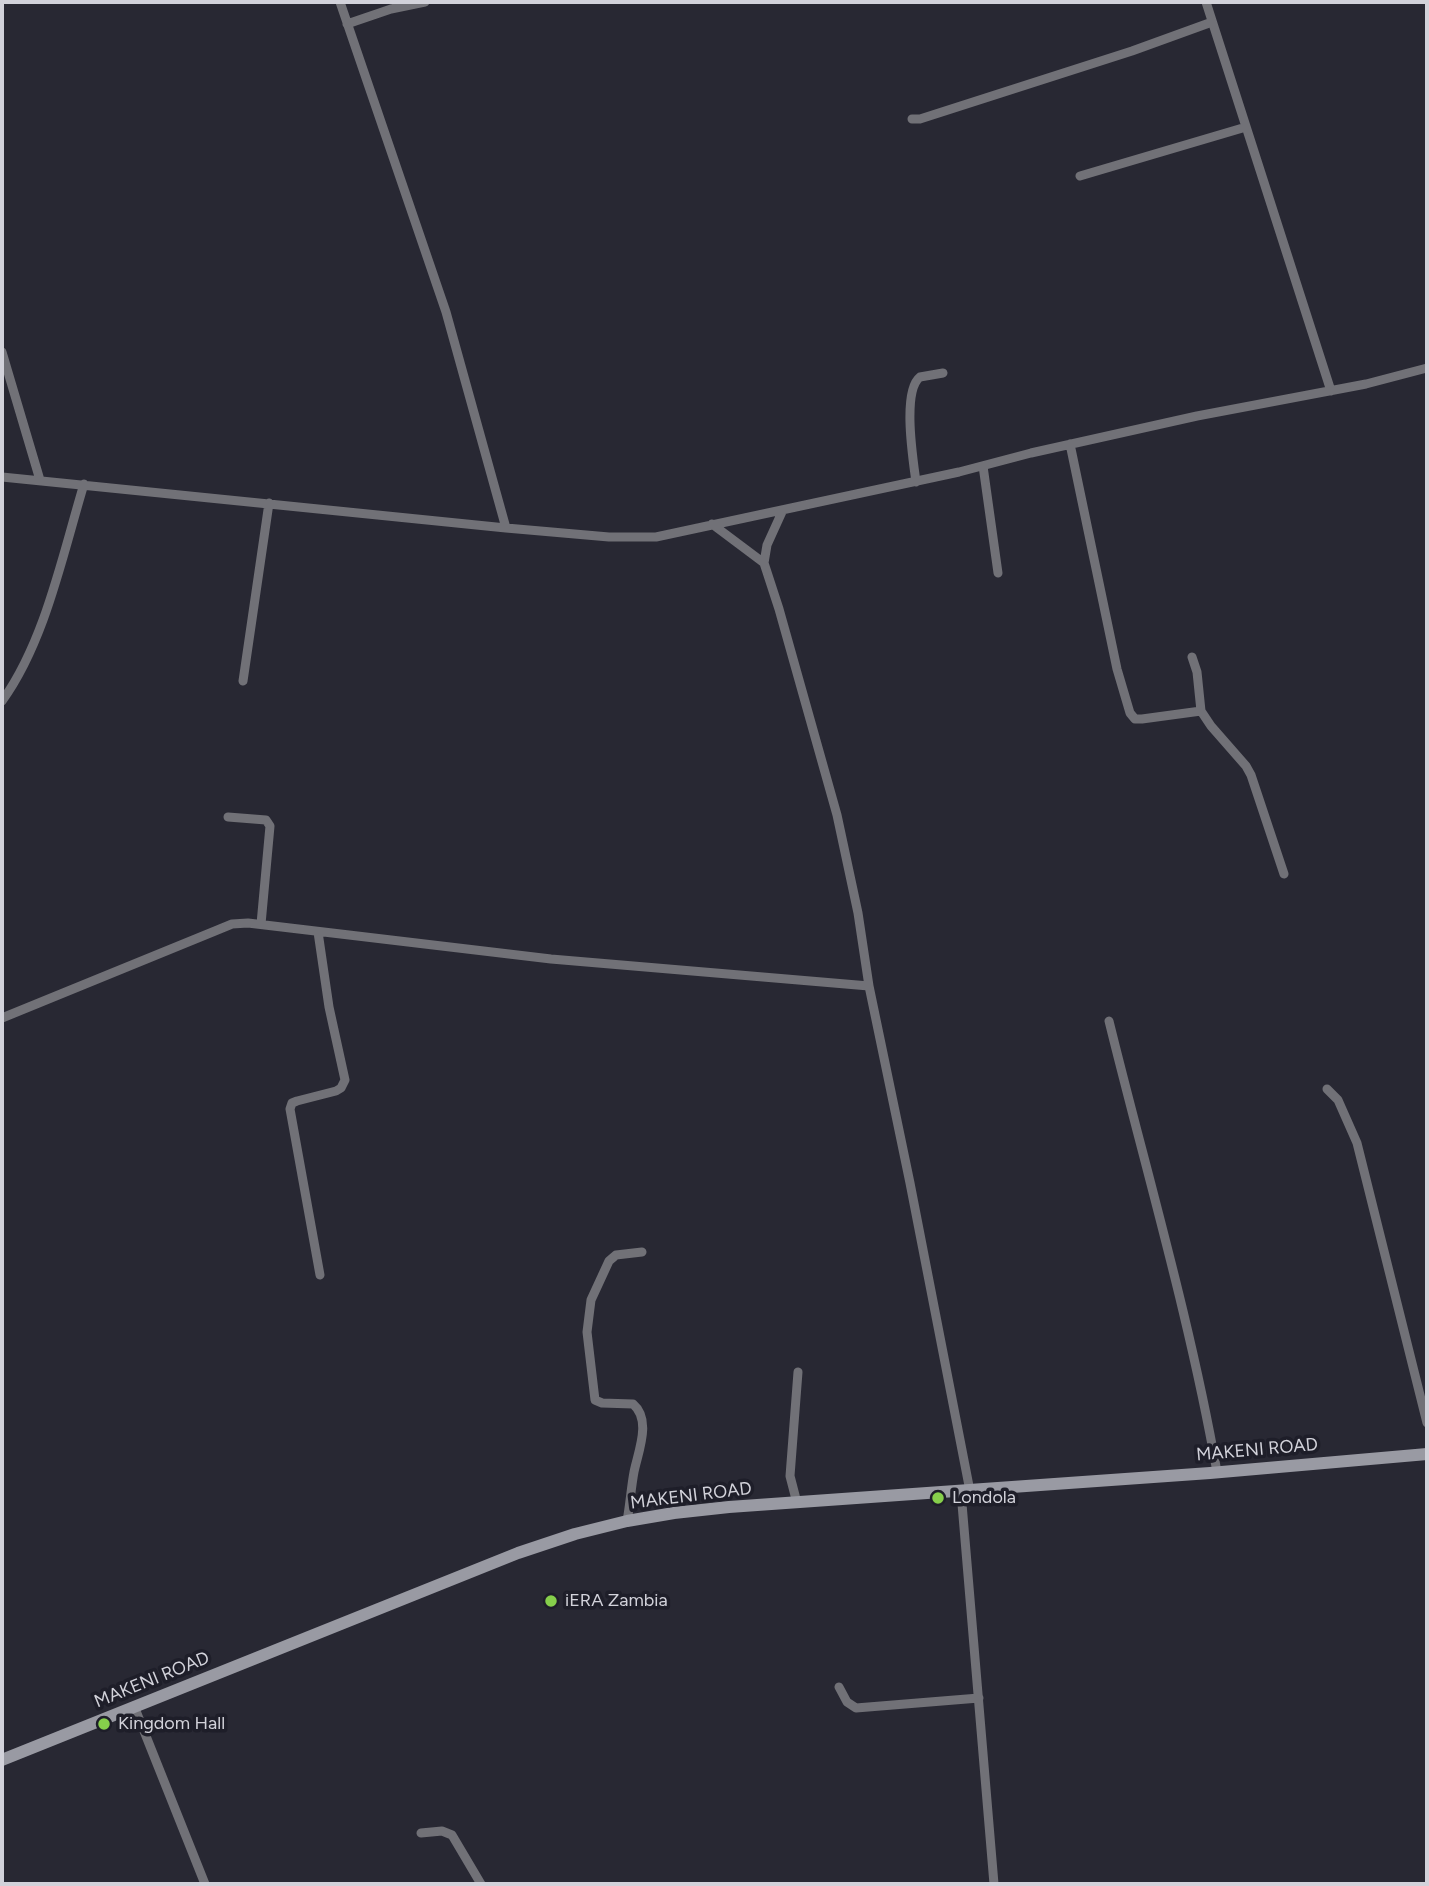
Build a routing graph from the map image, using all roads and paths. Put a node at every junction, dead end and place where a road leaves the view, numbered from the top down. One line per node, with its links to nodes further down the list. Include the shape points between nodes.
1 (340, 2): 5 (street)
2 (425, 2): 5 (street)
3 (1206, 2): 4 (street)
4 (1213, 22): 6 (street); 7 (street)
5 (347, 24): 22 (street, via 446,312)
6 (912, 119)
7 (1246, 127): 8 (street); 12 (street)
8 (1080, 176)
9 (2, 352): 16 (street)
10 (1427, 368): 12 (street)
11 (943, 373): 17 (street, via 920,377 914,385 911,416)
12 (1331, 391): 13 (street)
13 (1070, 444): 14 (street); 28 (street, via 1130,713 1142,719)
14 (983, 466): 17 (street); 24 (street)
15 (2, 477): 16 (street)
16 (40, 480): 18 (street)
17 (916, 482): 20 (street)
18 (85, 484): 19 (street); 27 (street, via 38,635)
19 (269, 503): 22 (street); 26 (street)
20 (782, 512): 21 (street); 23 (street)
21 (712, 524): 22 (street, via 656,537); 23 (street)
22 (506, 528)
23 (764, 563): 33 (street, via 836,815)
24 (998, 573)
25 (1192, 657): 28 (street)
26 (243, 681)
27 (2, 701)
28 (1201, 711): 30 (street, via 1251,775)
29 (228, 817): 31 (street, via 266,820 270,826)
30 (1284, 874)
31 (261, 924): 32 (street); 34 (street, via 232,924)
32 (318, 932): 33 (street, via 551,959); 38 (street, via 345,1080 336,1091 297,1101 290,1109)
33 (869, 986): 43 (street, via 913,1196)
34 (2, 1018)
35 (1109, 1021): 42 (street, via 1184,1311)
36 (1327, 1089): 40 (street, via 1338,1100 1357,1143)
37 (642, 1252): 45 (street, via 624,1252 610,1261 595,1288 588,1318 595,1400 633,1404 641,1420)
38 (320, 1275)
39 (798, 1372): 44 (street, via 790,1476)
40 (1427, 1423)
41 (1427, 1454): 42 (main road, MAKENI ROAD)
42 (1217, 1472): 43 (main road, MAKENI ROAD)
43 (966, 1491): 44 (main road, MAKENI ROAD); 47 (street)
44 (797, 1503): 45 (main road, MAKENI ROAD)
45 (627, 1521): 48 (main road, MAKENI ROAD, via 518,1553)
46 (839, 1687): 47 (street, via 847,1702 856,1707)
47 (979, 1698): 53 (street)
48 (134, 1706): 49 (main road, MAKENI ROAD); 51 (street)
49 (2, 1760)
50 (421, 1833): 52 (street, via 452,1835)
51 (205, 1884)
52 (481, 1884)
53 (994, 1884)

